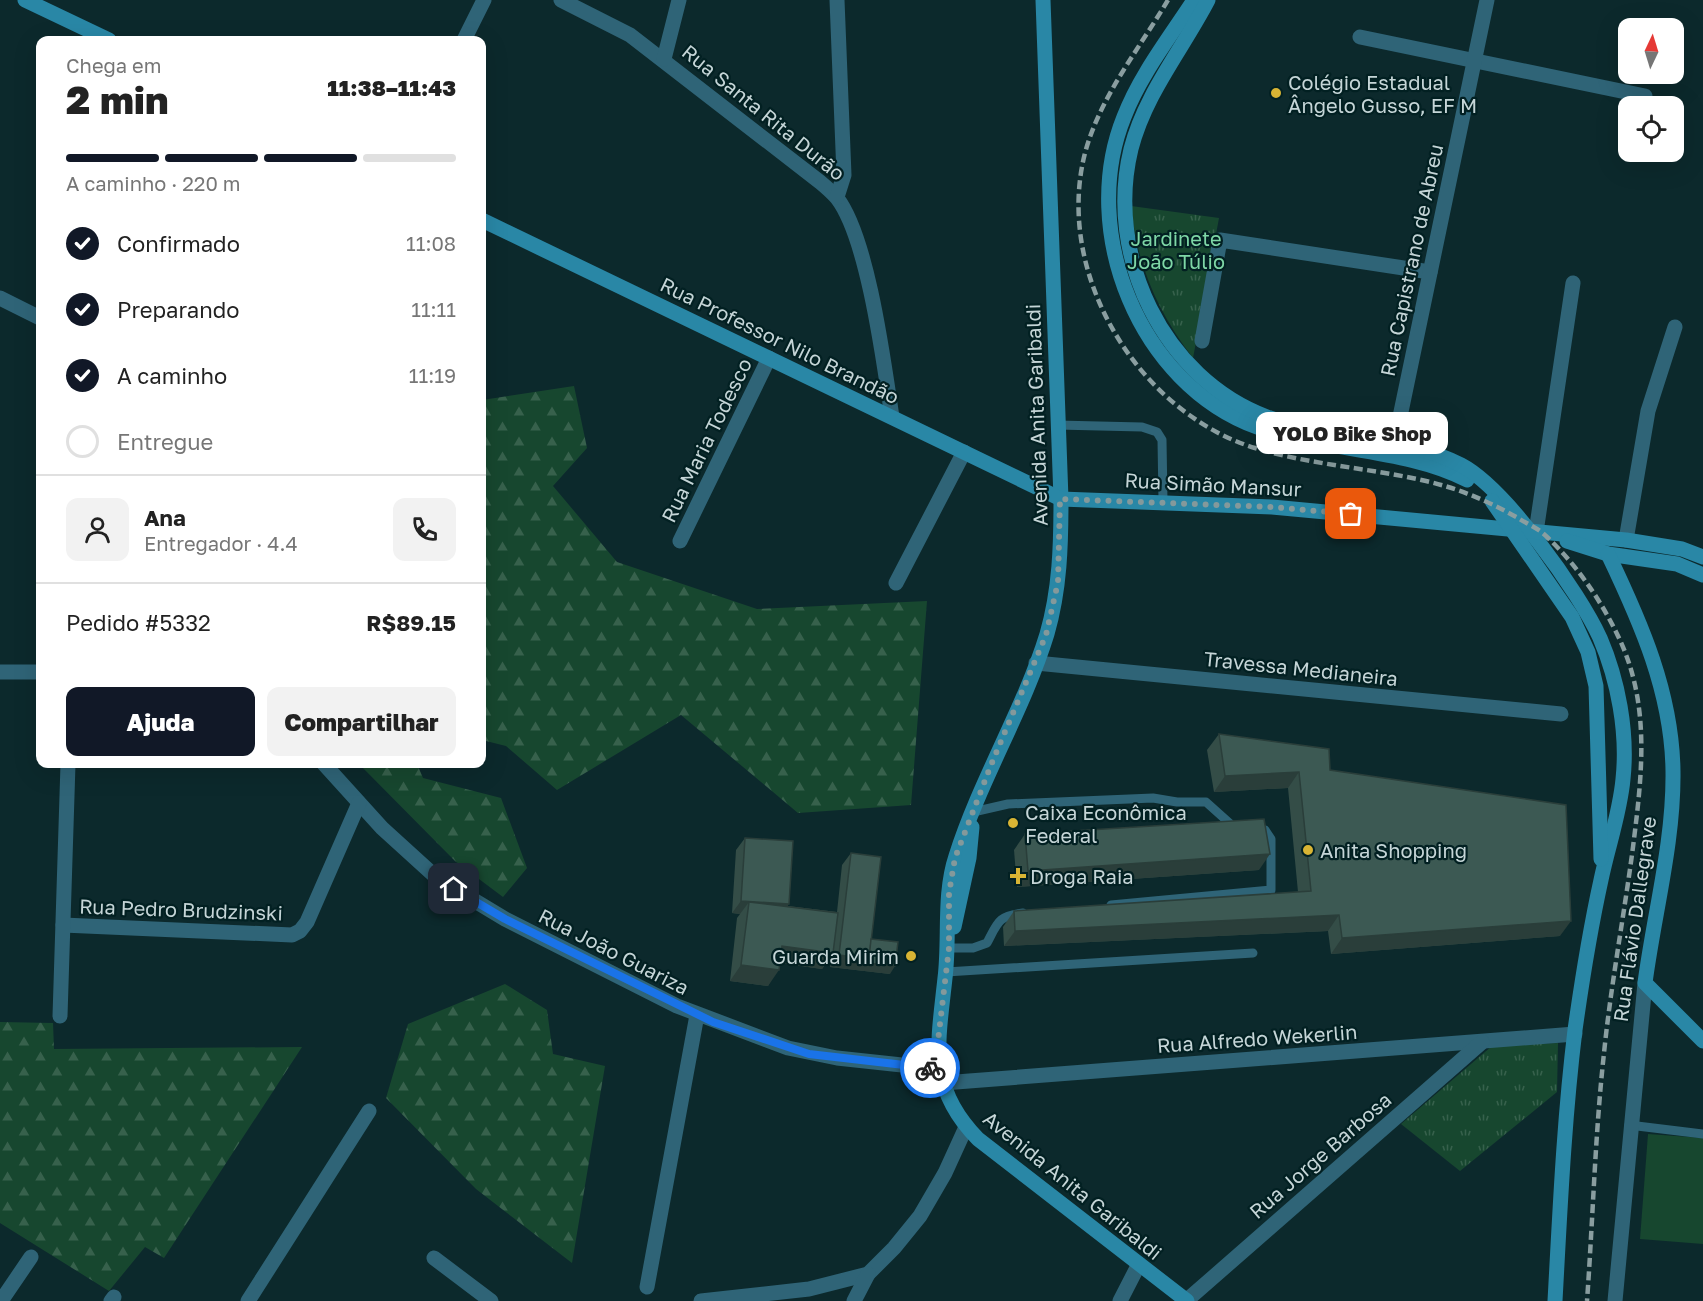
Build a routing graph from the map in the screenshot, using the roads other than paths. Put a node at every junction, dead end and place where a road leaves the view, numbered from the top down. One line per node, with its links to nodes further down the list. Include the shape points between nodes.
1 (25, 0): 10 (main road)
2 (484, 0): 11 (street)
3 (561, 0): 13 (street, Rua Santa Rita Durão, via 614,25)
4 (679, 0): 13 (street)
5 (837, 0): 16 (street, via 844,175)
6 (1043, 0): 26 (main road, Avenida Anita Garibaldi)
7 (1194, 0): 27 (main road, Rua Flávio Dallegrave, via 1135,93 1123,117 1115,148 1111,231 1126,294 1161,354 1181,377 1229,414 1291,438)
8 (1208, 0): 27 (main road, Rua Flávio Dallegrave, via 1149,101 1131,147 1124,200 1137,281 1179,354 1216,389 1264,416)
9 (1487, 0): 14 (street, Rua Capistrano de Abreu)
10 (101, 36)
11 (466, 36)
12 (1360, 37): 14 (street)
13 (664, 59): 16 (street, Rua Santa Rita Durão)
14 (1475, 61): 15 (street); 18 (street, Rua Capistrano de Abreu)
15 (1645, 96)
16 (837, 197): 25 (street, Rua Santa Rita Durão, via 863,262)
17 (486, 222): 24 (main road, Rua Professor Nilo Brandão)
18 (1430, 272): 23 (street, via 1220,240); 27 (street, Rua Capistrano de Abreu)
19 (1573, 283): 31 (street)
20 (0, 298): 21 (street)
21 (36, 316)
22 (1675, 327): 32 (street, via 1648,411)
23 (1202, 341)
24 (769, 358): 25 (main road, Rua Professor Nilo Brandão); 33 (street, Rua Maria Todesco)
25 (892, 417): 28 (main road, Rua Professor Nilo Brandão)
26 (1058, 425): 29 (main road, Avenida Anita Garibaldi); 30 (lane, via 1142,427 1157,432 1162,440)
27 (1392, 451): 31 (main road, Rua Flávio Dallegrave, via 1472,482)
28 (964, 452): 29 (main road, Rua Professor Nilo Brandão); 41 (street)
29 (1060, 499): 30 (main road, Rua Simão Mansur); 42 (main road, Avenida Anita Garibaldi, via 1058,582 1054,609)
30 (1163, 501): 31 (main road, Rua Simão Mansur)
31 (1530, 531): 32 (main road, Rua Simão Mansur); 34 (main road, Rua Simão Mansur); 39 (main road, Rua Flávio Dallegrave); 50 (main road, Rua Flávio Dallegrave, via 1588,652 1596,686)
32 (1626, 540): 35 (main road, Rua Simão Mansur)
33 (680, 541)
34 (1571, 542): 37 (main road, Rua Simão Mansur); 39 (main road, via 1557,553)
35 (1682, 549): 36 (street, Rua Simão Mansur); 38 (main road)
36 (1703, 552)
37 (1608, 554): 40 (main road, Rua Simão Mansur, via 1677,564); 57 (main road, Rua Flávio Dallegrave, via 1651,651 1670,728 1673,770 1669,827)
38 (1703, 557)
39 (1558, 572): 50 (main road, Rua Flávio Dallegrave, via 1601,640 1620,706 1625,755 1623,781)
40 (1703, 575)
41 (896, 583)
42 (1036, 663): 45 (street, Travessa Medianeira); 49 (main road, Avenida Anita Garibaldi)
43 (0, 672): 44 (street)
44 (36, 672)
45 (1561, 714)
46 (68, 768): 53 (street)
47 (328, 768): 48 (street, Rua João Guariza)
48 (359, 803): 53 (street, Rua Pedro Brudzinski, via 307,922 292,935); 58 (street, Rua João Guariza, via 410,856 472,900)
49 (973, 812): 51 (lane, via 1008,804 1153,798 1206,802 1234,828 1265,830 1269,834 1271,890); 54 (main road, Avenida Anita Garibaldi, via 955,858 949,893)
50 (1601, 877): 60 (main road, Rua Flávio Dallegrave)
51 (1099, 906)
52 (1030, 913): 54 (lane, via 1007,915 987,943 973,948)
53 (63, 926): 59 (street)
54 (949, 948): 56 (main road, Avenida Anita Garibaldi)
55 (1253, 953): 56 (lane)
56 (946, 972): 63 (main road, Avenida Anita Garibaldi, via 938,1041)
57 (1645, 983): 61 (main road); 65 (street, Rua Flávio Dallegrave)
58 (697, 1015): 63 (street, Rua João Guariza, via 809,1054); 72 (street)
59 (60, 1016)
60 (1575, 1035): 62 (street, Rua Alfredo Wekerlin); 80 (main road, Rua Flávio Dallegrave, via 1564,1130)
61 (1703, 1041)
62 (1482, 1042): 63 (street, Rua Alfredo Wekerlin); 79 (street, Rua Jorge Barbosa)
63 (941, 1076): 66 (main road, Avenida Anita Garibaldi)
64 (369, 1111): 74 (street)
65 (1629, 1125): 67 (lane); 81 (street, Rua Flávio Dallegrave)
66 (966, 1127): 70 (main road, Avenida Anita Garibaldi, via 1004,1162); 71 (street, via 920,1216)
67 (1703, 1134)
68 (31, 1257): 73 (street)
69 (434, 1258): 75 (street)
70 (1139, 1264): 78 (street); 79 (main road, Avenida Anita Garibaldi)
71 (868, 1274): 76 (street, via 809,1289); 77 (street)
72 (647, 1287)
73 (1, 1301)
74 (248, 1301)
75 (491, 1301)
76 (701, 1301)
77 (855, 1301)
78 (1120, 1301)
79 (1187, 1301)
80 (1555, 1301)
81 (1615, 1301)

